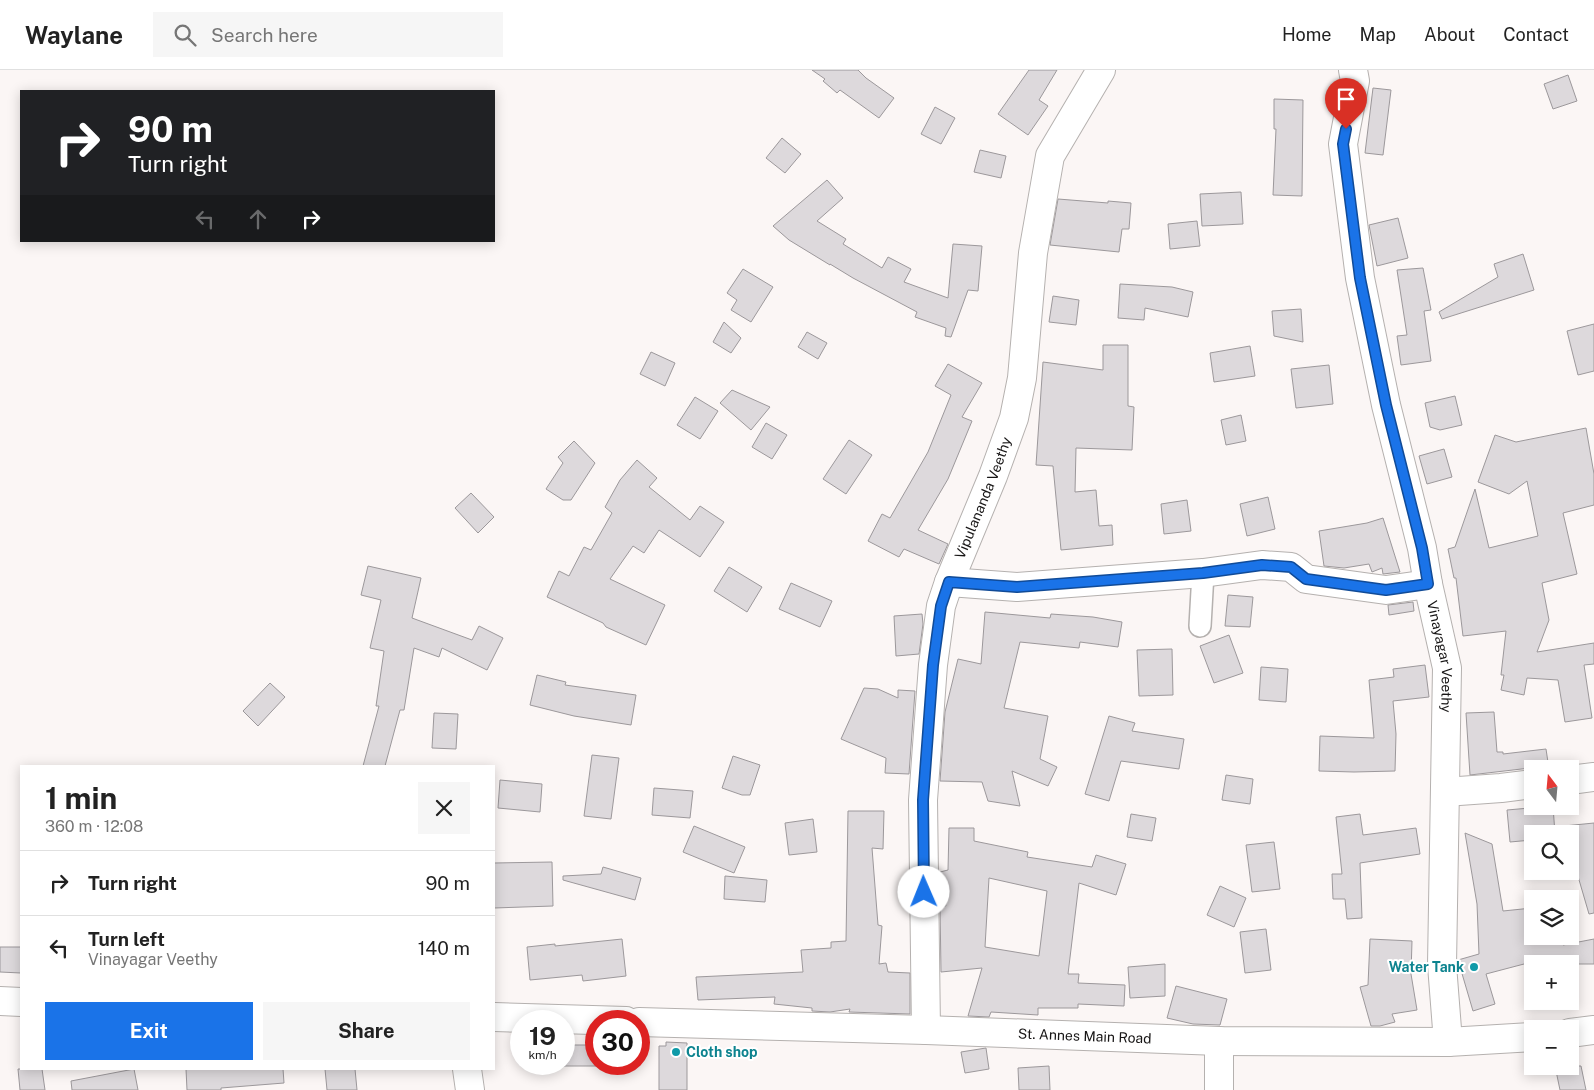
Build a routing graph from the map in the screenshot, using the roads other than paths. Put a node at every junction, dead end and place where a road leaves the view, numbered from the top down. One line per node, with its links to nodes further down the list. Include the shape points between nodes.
1 (1101, 70): 4 (street, Vipulananda Veethy, via 1050,156 1033,253 1022,378 1014,418)
2 (1353, 70): 5 (street, Vinayagar Veethy, via 1355,81 1343,144 1360,278)
3 (1203, 573): 4 (street, via 1017,587); 5 (street, via 1262,565 1291,567 1306,579 1386,590); 6 (street)
4 (949, 582): 16 (street, Vipulananda Veethy, via 941,606 933,665 923,800)
5 (1428, 584): 10 (street, Vinayagar Veethy, via 1447,668)
6 (1200, 626)
7 (1594, 777): 8 (street)
8 (1579, 779)
9 (1524, 785): 10 (street)
10 (1445, 792): 21 (street, Vinayagar Veethy, via 1442,965)
11 (0, 1001): 12 (street)
12 (20, 1002)
13 (495, 1017): 14 (street)
14 (585, 1020)
15 (650, 1022): 16 (street, St. Annes Main Road)
16 (926, 1030): 20 (street, St. Annes Main Road)
17 (1594, 1030): 18 (street)
18 (1579, 1032)
19 (1524, 1037): 21 (street, St. Annes Main Road)
20 (1219, 1041): 21 (street, St. Annes Main Road); 24 (street)
21 (1448, 1042)
22 (467, 1070): 23 (street)
23 (470, 1090)
24 (1219, 1090)

